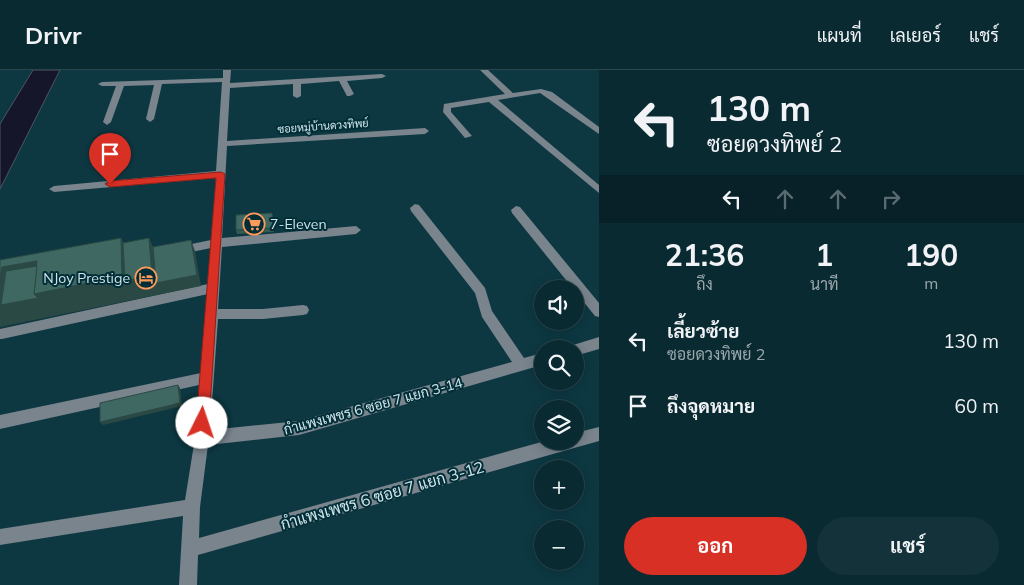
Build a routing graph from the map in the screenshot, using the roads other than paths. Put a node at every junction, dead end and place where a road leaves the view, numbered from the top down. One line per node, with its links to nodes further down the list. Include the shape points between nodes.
1 (227, 70): 7 (street)
2 (484, 70): 11 (street)
3 (382, 76): 4 (street)
4 (342, 79): 5 (street); 10 (street)
5 (297, 82): 7 (street); 12 (street)
6 (158, 83): 7 (street); 9 (street); 14 (street)
7 (226, 83): 19 (street)
8 (102, 84): 9 (street)
9 (120, 84): 15 (street)
10 (350, 94)
11 (510, 95): 13 (street); 17 (street, via 546,92)
12 (297, 96)
13 (490, 98): 18 (street, via 446,106 447,112); 22 (street)
14 (150, 119)
15 (107, 122)
16 (426, 131): 19 (street, ซอยหมู่บ้านดวงทิพย์)
17 (599, 131)
18 (468, 136)
19 (222, 144): 20 (street)
20 (221, 174): 21 (street); 26 (street)
21 (54, 189)
22 (599, 190)
23 (415, 208): 36 (street, via 481,291 486,313)
24 (516, 210): 30 (street)
25 (356, 230): 26 (street)
26 (217, 243): 27 (street); 28 (street)
27 (169, 252)
28 (214, 288): 31 (street); 32 (street)
29 (303, 310): 31 (street)
30 (599, 312)
31 (211, 314): 37 (street)
32 (2, 334)
33 (599, 343): 34 (street)
34 (584, 347)
35 (534, 361): 36 (street, กำแพงเพชร 6 ซอย 7 แยก 3-14)
36 (521, 364): 40 (street, กำแพงเพชร 6 ซอย 7 แยก 3-14, via 299,428)
37 (205, 378): 38 (street); 40 (street)
38 (0, 422)
39 (599, 434): 41 (street, กำแพงเพชร 6 ซอย 7 แยก 3-12)
40 (202, 438): 43 (street)
41 (584, 438)
42 (542, 450): 45 (street, กำแพงเพชร 6 ซอย 7 แยก 3-12)
43 (192, 507): 44 (street); 45 (street)
44 (0, 537)
45 (191, 549): 46 (street)
46 (188, 585)

